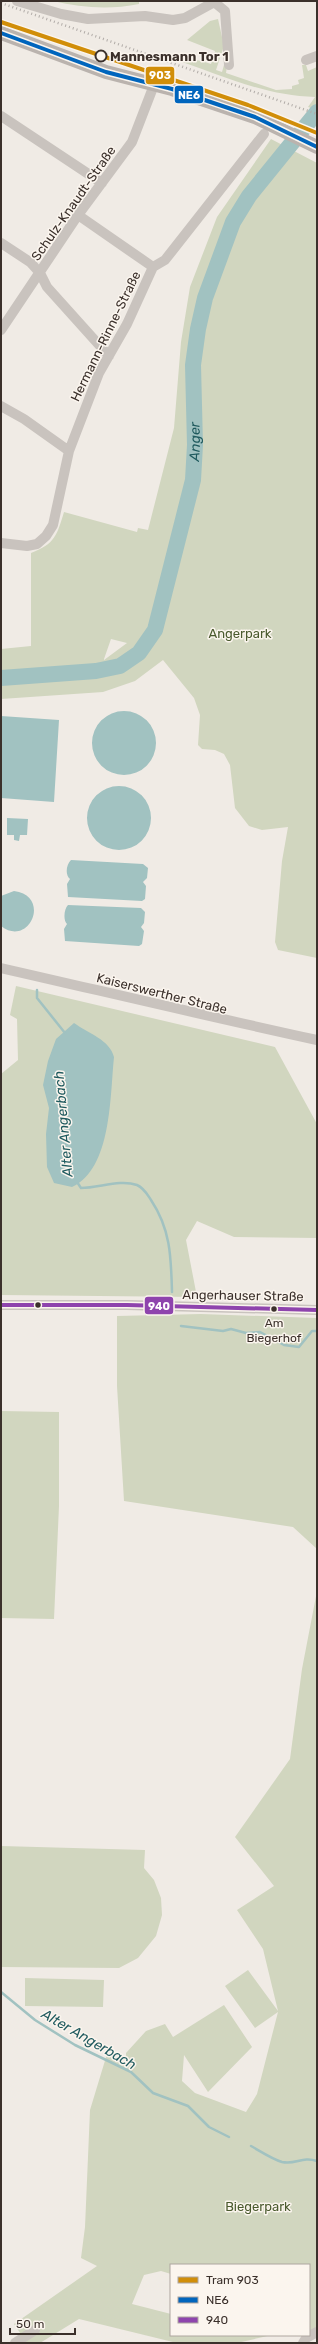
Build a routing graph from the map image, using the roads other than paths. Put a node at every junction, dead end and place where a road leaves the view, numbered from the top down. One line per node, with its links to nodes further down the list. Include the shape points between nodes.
1 (17, 1): 2 (street, via 88,19 145,16 173,20 186,18)
2 (215, 2): 6 (street, via 225,11)
3 (1, 33): 7 (street, via 106,72)
4 (317, 56): 5 (street)
5 (306, 60)
6 (229, 65)
7 (154, 85): 10 (street, via 256,117); 11 (street, Schulz-Knaudt-Straße, via 132,142)
8 (1, 116): 11 (street)
9 (264, 134): 14 (street, Hermann-Rinne-Straße, via 165,260)
10 (314, 146)
11 (102, 183): 12 (street, Schulz-Knaudt-Straße)
12 (78, 215): 14 (street); 15 (street, Schulz-Knaudt-Straße)
13 (1, 243): 15 (street, via 30,262)
14 (153, 267): 17 (street, Hermann-Rinne-Straße, via 128,324)
15 (40, 273): 16 (street, Schulz-Knaudt-Straße); 17 (street, via 47,288)
16 (1, 330)
17 (109, 356): 19 (street, Hermann-Rinne-Straße, via 99,374)
18 (1, 406): 19 (street)
19 (69, 451): 20 (street, Hermann-Rinne-Straße, via 53,525 46,536 37,544 27,546)
20 (1, 543)
21 (1, 968): 22 (street, Kaiserswerther Straße, via 179,1008 227,1022)
22 (317, 1040)
23 (1, 1305): 24 (street, Angerhauser Straße, via 134,1305)
24 (317, 1310)
25 (35, 2330): 27 (street)
26 (310, 2336): 28 (street)
27 (15, 2343)
28 (303, 2343)

